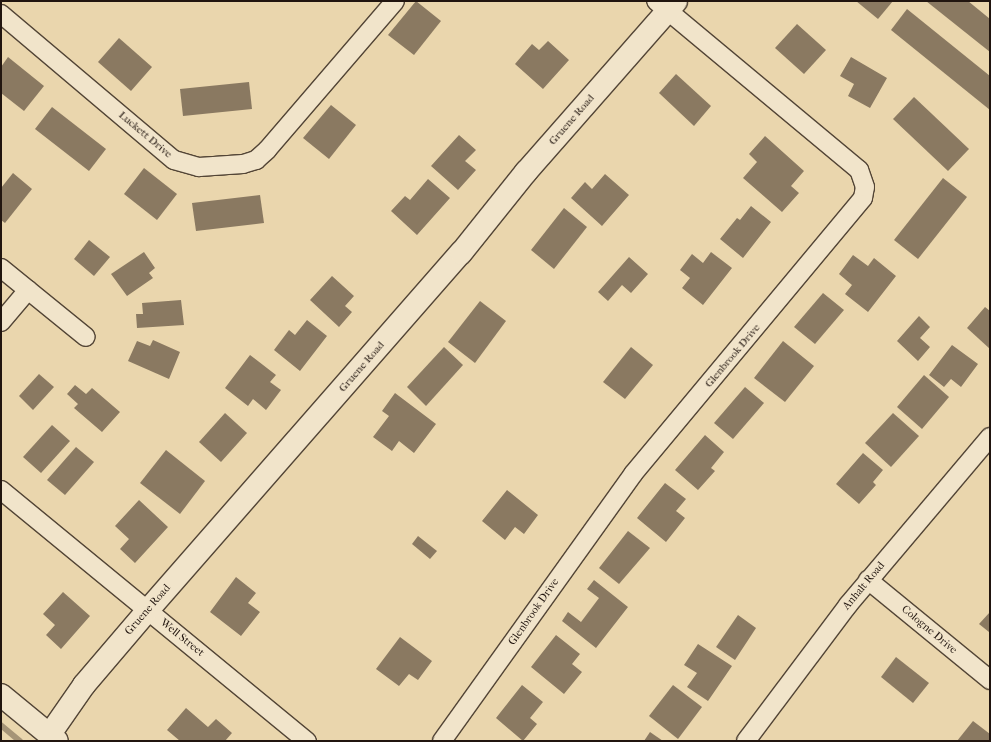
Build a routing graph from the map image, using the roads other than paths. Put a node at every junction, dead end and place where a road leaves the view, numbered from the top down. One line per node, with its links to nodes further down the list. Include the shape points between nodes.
1 (4, 1): 4 (street)
2 (395, 1): 5 (street, Luckett Drive, via 256,160 243,164 199,167 174,160)
3 (667, 4): 13 (street, Gruene Road, via 456,259); 18 (street, Glenbrook Drive, via 859,170 865,187 864,198 633,474)
4 (1, 5)
5 (1, 14)
6 (1, 268): 7 (street)
7 (28, 290): 8 (street); 9 (street)
8 (1, 322)
9 (86, 337)
10 (990, 437): 12 (street, Anhalt Road)
11 (1, 490): 13 (street, Well Street)
12 (868, 580): 14 (street, Cologne Drive); 19 (street, Anhalt Road, via 826,632)
13 (148, 610): 16 (street, Gruene Road, via 84,685); 17 (street, Well Street)
14 (990, 680)
15 (1, 695): 16 (street)
16 (53, 738)
17 (307, 741)
18 (442, 741)
19 (746, 741)

